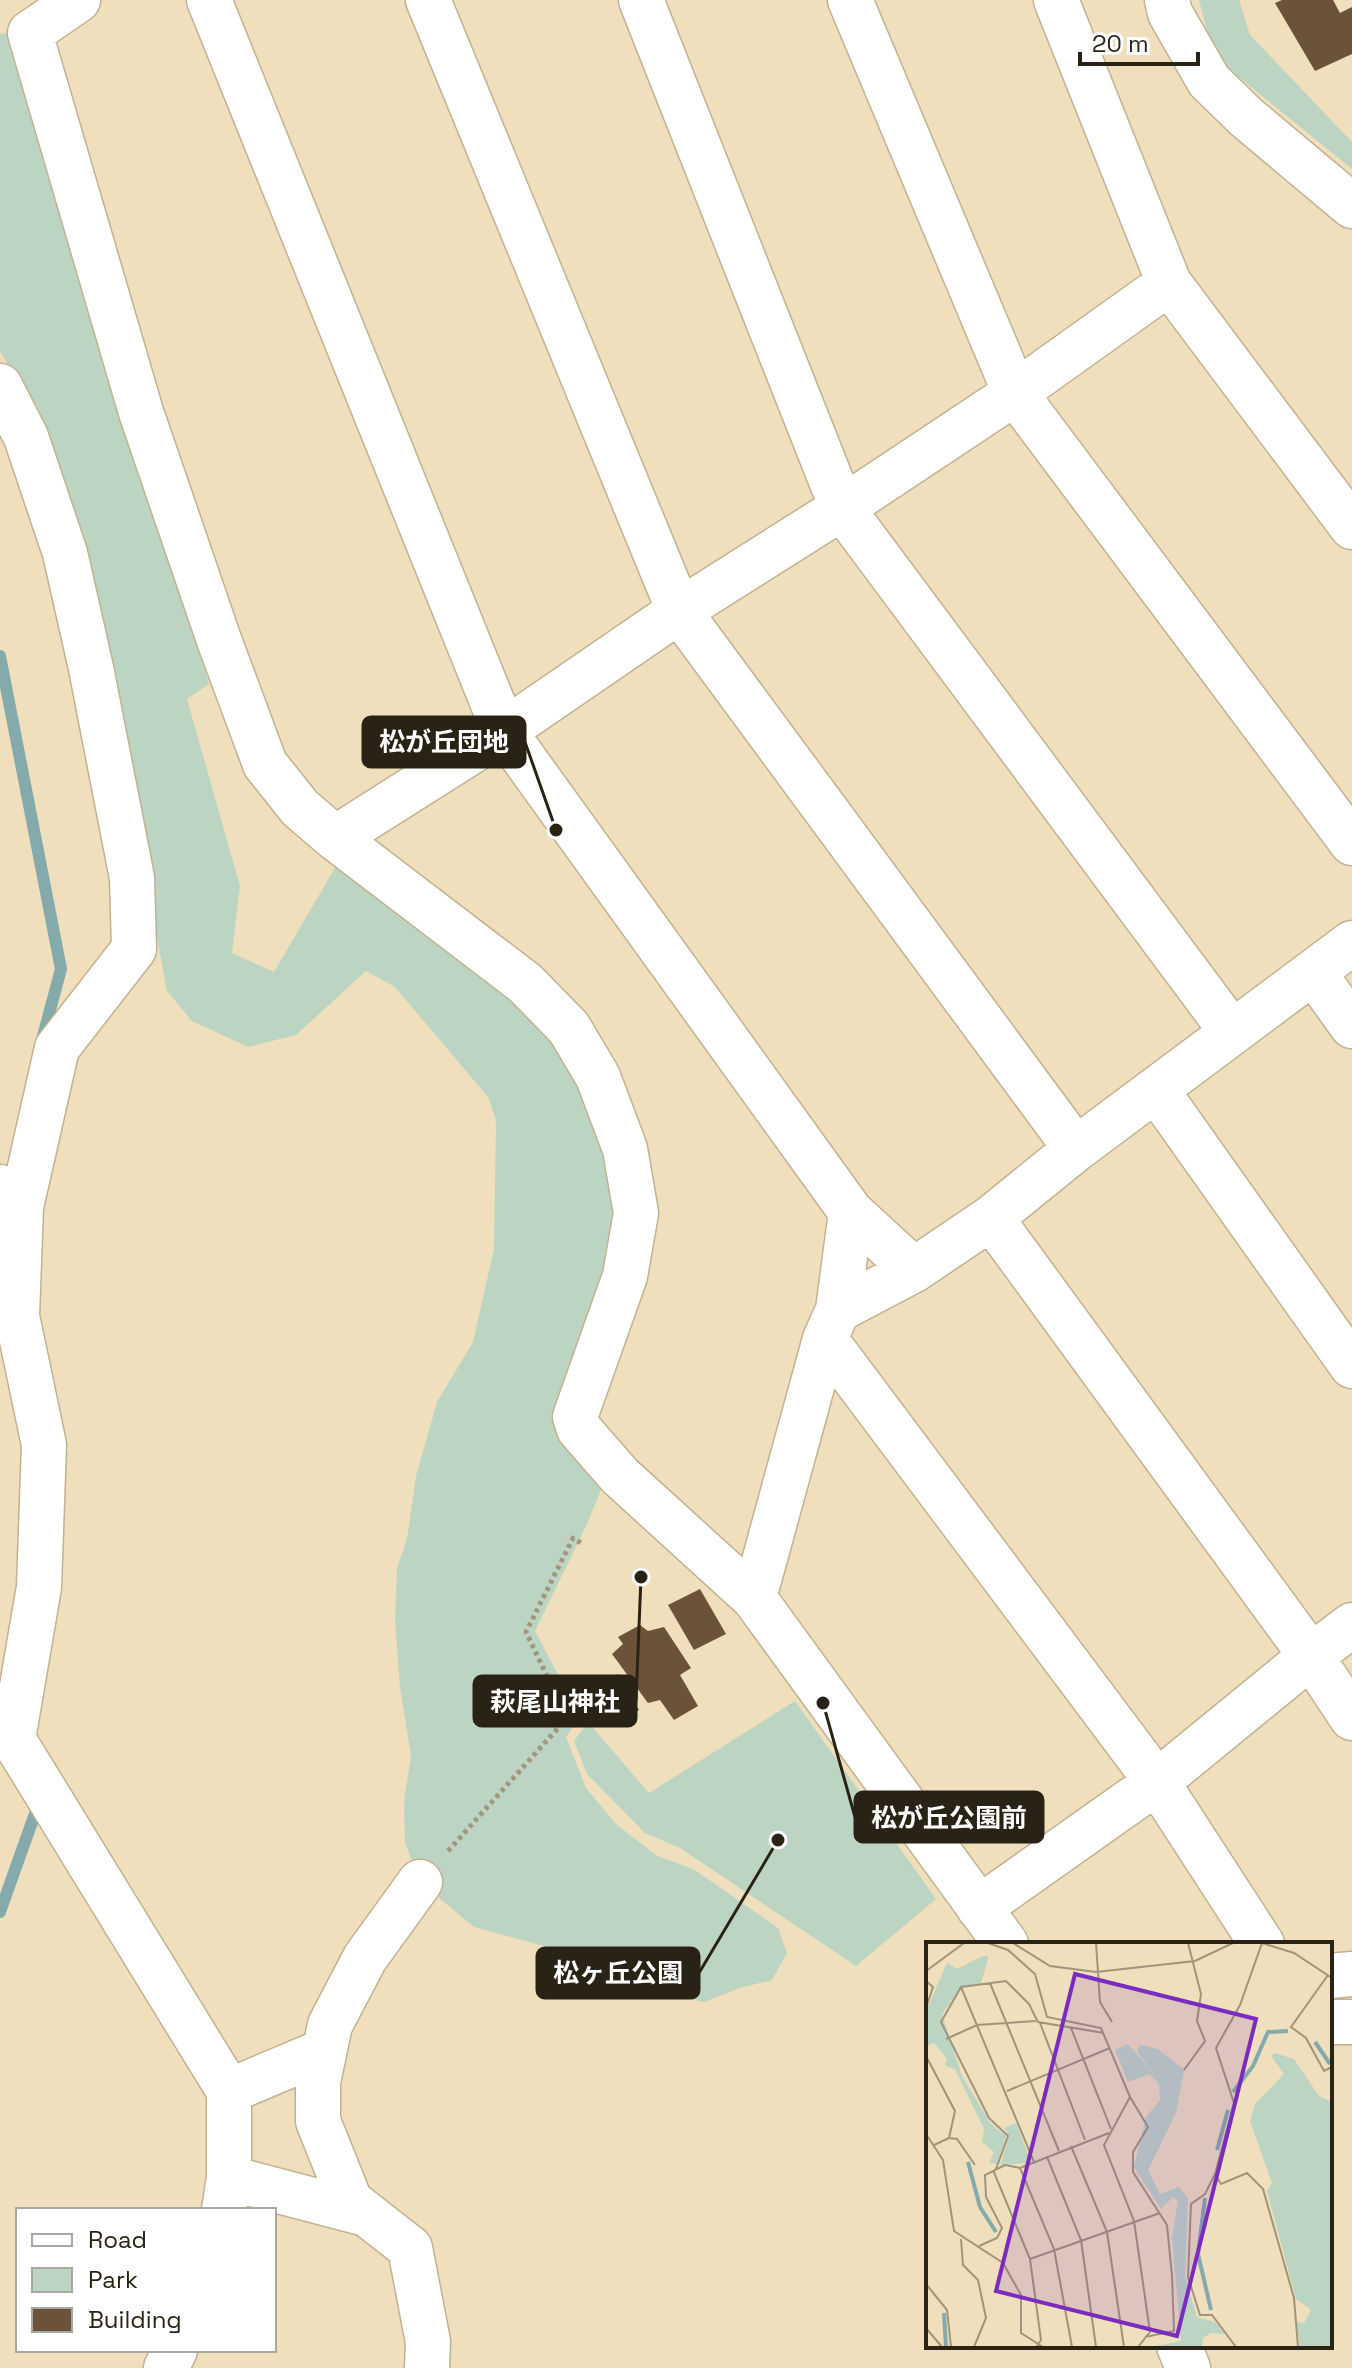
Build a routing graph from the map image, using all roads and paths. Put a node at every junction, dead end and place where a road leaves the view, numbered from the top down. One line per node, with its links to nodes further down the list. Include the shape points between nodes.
1 (78, 0): 16 (street, via 30,33 141,412 265,764 300,808)
2 (209, 0): 15 (street)
3 (428, 0): 14 (street)
4 (641, 0): 12 (street)
5 (850, 0): 11 (street)
6 (1056, 0): 9 (street)
7 (1167, 0): 8 (street, via 1209,81)
8 (1352, 206)
9 (1169, 283): 11 (street); 13 (street)
10 (0, 386): 24 (street, via 26,437 65,553 132,878 134,949 57,1048)
11 (1015, 393): 12 (street); 17 (street)
12 (842, 508): 14 (street); 21 (street)
13 (1352, 527)
14 (679, 611): 15 (street); 23 (street)
15 (504, 731): 16 (street); 25 (street)
16 (335, 838): 31 (street, via 525,983 569,1028 598,1077 625,1149 636,1213 625,1276 575,1417 579,1429 620,1476)
17 (1352, 843)
18 (1352, 943): 19 (street)
19 (1314, 973): 20 (street); 21 (street)
20 (1352, 1026)
21 (1232, 1032): 22 (street)
22 (1157, 1091): 23 (street); 29 (street)
23 (1076, 1149): 26 (street)
24 (10, 1197): 43 (street, via 17,1316 44,1445 39,1587 13,1739)
25 (851, 1212): 27 (street); 28 (street)
26 (991, 1218): 27 (street); 33 (street)
27 (914, 1270): 28 (street)
28 (832, 1325): 31 (street); 35 (street)
29 (1352, 1366)
30 (584, 1545): 36 (path, via 573,1538 526,1632 567,1718)
31 (754, 1598): 37 (street)
32 (1352, 1625): 33 (street)
33 (1311, 1656): 34 (street); 35 (street)
34 (1352, 1718)
35 (1157, 1782): 37 (street); 39 (street)
36 (420, 1882): 42 (street, via 365,1958 330,2025)
37 (979, 1908): 38 (street)
38 (1004, 1942)
39 (1261, 1942)
40 (1352, 1974): 41 (street)
41 (1332, 1976)
42 (324, 2051): 43 (street); 45 (street, via 318,2121 350,2201)
43 (229, 2091): 44 (street)
44 (226, 2194): 45 (street)
45 (366, 2214): 47 (street, via 410,2248 426,2329)
46 (1180, 2348): 48 (street)
47 (427, 2368)
48 (1188, 2368)

